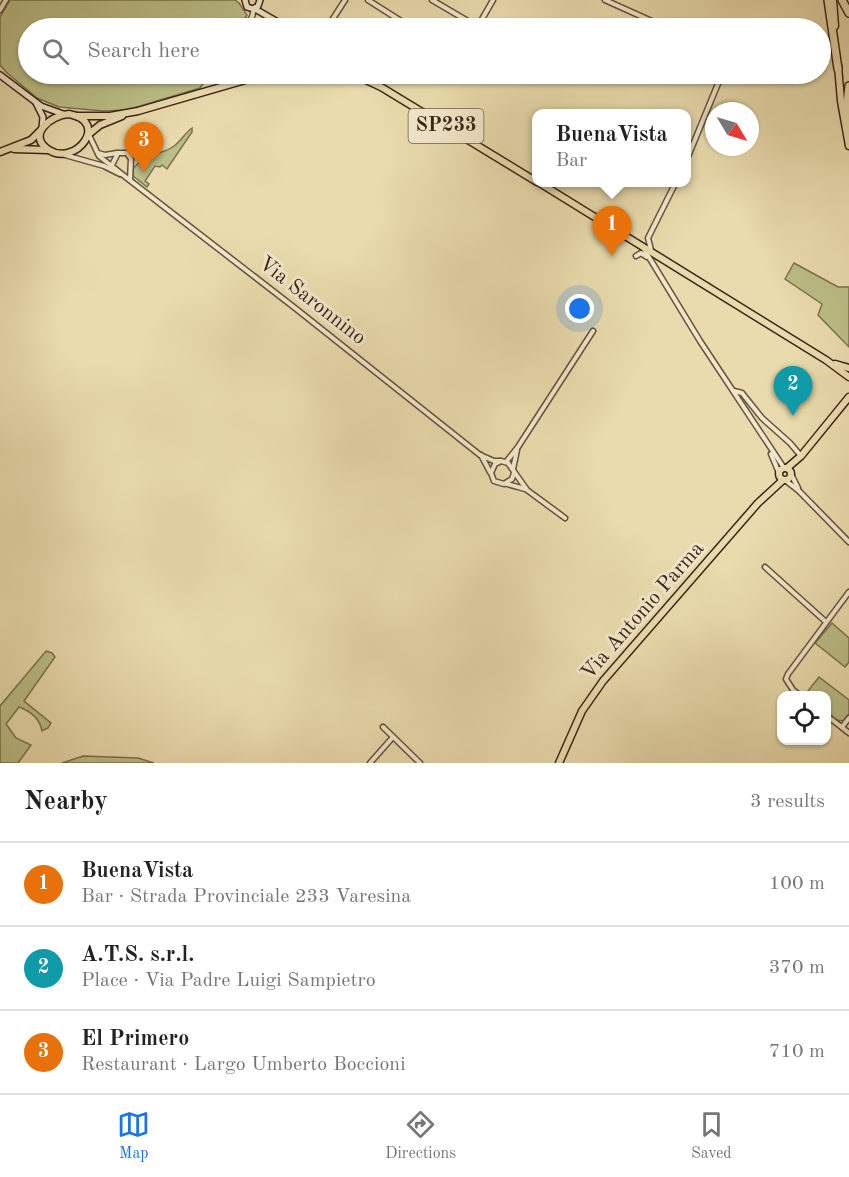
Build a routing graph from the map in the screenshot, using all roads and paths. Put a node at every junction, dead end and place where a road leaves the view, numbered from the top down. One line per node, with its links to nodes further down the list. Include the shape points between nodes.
1 (6, 0): 11 (street)
2 (238, 0): 10 (main road)
3 (345, 0): 14 (street)
4 (368, 0): 15 (street)
5 (432, 0): 16 (street)
6 (493, 0): 17 (street)
7 (606, 0): 18 (street)
8 (831, 0): 19 (highway)
9 (842, 0): 12 (highway)
10 (252, 5): 13 (main road)
11 (0, 10)
12 (849, 13)
13 (272, 18)
14 (333, 18)
15 (396, 18)
16 (461, 18)
17 (483, 18)
18 (645, 18)
19 (838, 69): 32 (main road)
20 (0, 75): 25 (main road)
21 (231, 84): 26 (main road)
22 (375, 84): 42 (main road, SP233)
23 (718, 84): 34 (street)
24 (849, 86): 31 (highway)
25 (35, 102): 27 (main road); 29 (main road, via 43,117)
26 (132, 112): 28 (main road); 30 (main road, via 100,124)
27 (63, 114): 28 (main road); 29 (main road, via 50,119)
28 (76, 116): 30 (main road, via 86,122)
29 (42, 130): 33 (main road); 35 (main road, via 41,140)
30 (89, 134): 37 (street, Via Saronnino); 39 (main road, via 80,146)
31 (849, 134)
32 (849, 146)
33 (10, 149): 35 (main road); 36 (main road)
34 (691, 149)
35 (48, 150): 39 (main road)
36 (0, 152)
37 (97, 152): 38 (street); 41 (street, Via Saronnino)
38 (118, 153): 40 (street, via 129,155); 41 (street)
39 (61, 154): 41 (street, Via Saronnino)
40 (130, 164): 41 (street); 43 (street)
41 (113, 169): 43 (street, Via Saronnino)
42 (532, 178)
43 (130, 180): 55 (street, Via Saronnino)
44 (546, 187): 47 (main road, SP233, via 642,247)
45 (673, 187): 47 (street, via 648,238)
46 (636, 256): 47 (street, via 641,253)
47 (651, 257): 49 (main road, SP233); 52 (street)
48 (593, 331): 54 (street)
49 (826, 360): 50 (main road, SP233); 51 (main road, SP233)
50 (849, 368)
51 (849, 377)
52 (733, 391): 56 (street, via 742,393); 59 (street)
53 (848, 401): 56 (main road, Via Antonio Parma)
54 (518, 447): 57 (street); 58 (street)
55 (480, 455): 57 (street, Via Saronnino); 60 (street, Via Saronnino)
56 (801, 456): 59 (main road, Via Antonio Parma)
57 (503, 461): 58 (street, Via Saronnino); 60 (street, via 492,466)
58 (514, 471): 62 (street); 63 (street, Via Saronnino)
59 (787, 471): 61 (main road); 64 (main road, Via Antonio Parma); 65 (street)
60 (491, 473): 62 (street, Via Saronnino, via 498,483)
61 (784, 480): 64 (main road, Via Antonio Parma); 65 (street)
62 (506, 484): 63 (street, Via Saronnino)
63 (527, 490): 66 (street, Via Saronnino)
64 (769, 491): 80 (main road, Via Antonio Parma, via 607,675 582,711)
65 (800, 491): 67 (street)
66 (565, 518)
67 (849, 542)
68 (765, 567): 70 (street)
69 (849, 592): 70 (street)
70 (826, 622): 71 (street, via 786,679)
71 (794, 691)
72 (849, 718): 75 (street)
73 (831, 719): 75 (street)
74 (383, 727): 77 (street)
75 (842, 727): 76 (street)
76 (849, 733)
77 (393, 737): 78 (street); 79 (street)
78 (370, 763)
79 (420, 763)
80 (559, 763)

